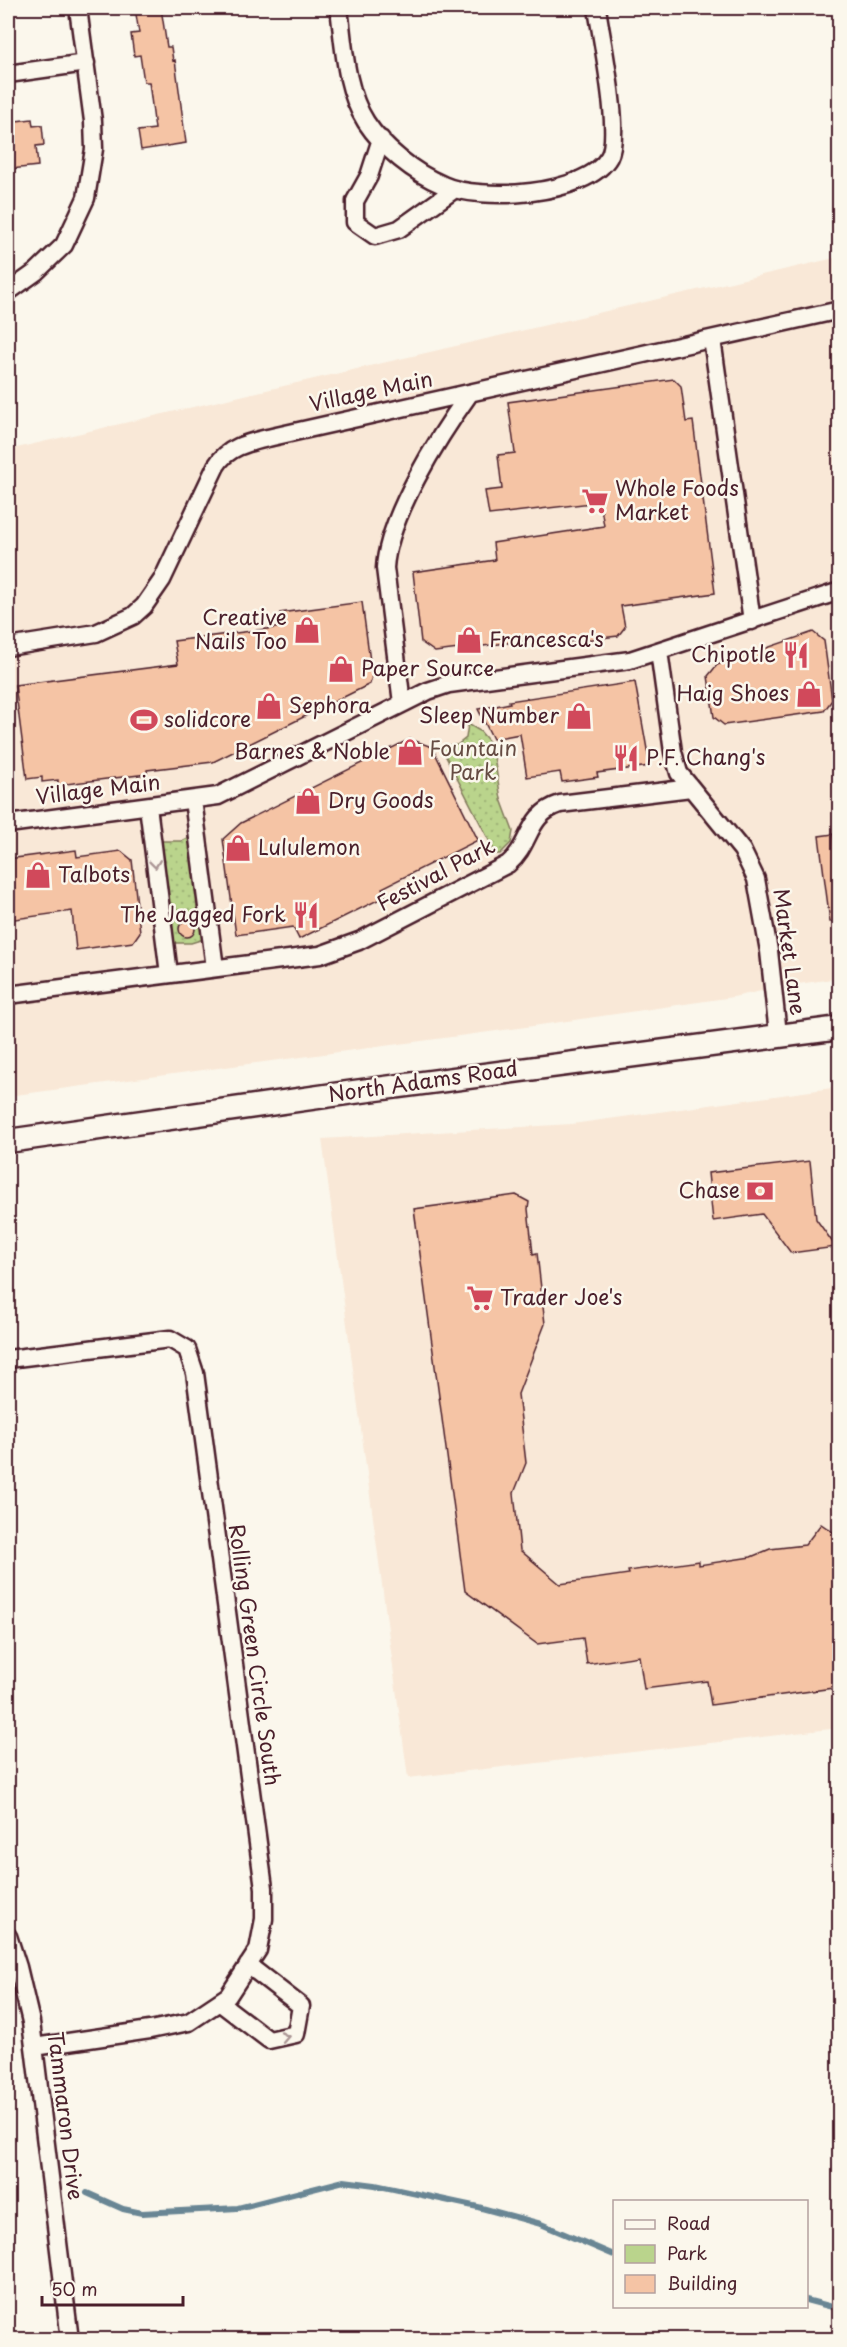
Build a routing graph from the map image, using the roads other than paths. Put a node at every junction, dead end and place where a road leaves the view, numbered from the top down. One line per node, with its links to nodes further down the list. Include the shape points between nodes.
1 (78, 8): 4 (street)
2 (339, 8): 6 (street, via 352,91 366,122)
3 (597, 8): 7 (street, via 612,102 609,156 591,175 540,192)
4 (86, 63): 5 (street); 8 (street, via 94,149 86,198 64,245)
5 (8, 74)
6 (381, 139): 7 (street, via 401,161); 7 (street, via 369,176 355,201 355,222 375,236 399,229)
7 (455, 189)
8 (8, 292)
9 (840, 310): 10 (street, Village Main)
10 (712, 339): 11 (street, Village Main); 13 (street)
11 (470, 393): 14 (street, Village Main, via 272,436 234,448 220,459 162,580 133,616 96,633); 16 (street, via 442,434 397,519 386,557)
12 (840, 591): 13 (street, Village Main)
13 (752, 621): 15 (street, Village Main)
14 (8, 647)
15 (660, 651): 16 (street, Village Main, via 630,660 449,684); 17 (street, Market Lane, via 674,761)
16 (402, 703): 18 (street, Village Main, via 218,796)
17 (690, 788): 21 (street, Festival Park, via 547,808 508,864 359,941 320,955); 25 (street, Market Lane, via 742,850 756,879)
18 (193, 800): 19 (street, Village Main); 21 (street)
19 (148, 806): 20 (street, Village Main); 22 (street, one-way to 22)
20 (8, 825)
21 (215, 968): 22 (street, Festival Park)
22 (169, 974): 23 (street, Festival Park)
23 (8, 995)
24 (840, 1028): 25 (street, North Adams Road)
25 (778, 1034): 26 (street, North Adams Road)
26 (8, 1141)
27 (8, 1359): 29 (street, Rolling Green Circle South, via 170,1339 188,1349 195,1374 264,1888 258,1950)
28 (8, 1936): 31 (street, Tammaron Drive)
29 (248, 1965): 30 (street, Rolling Green Circle South, via 228,1996); 30 (street, one-way to 29, via 269,2040 296,2034 301,2006)
30 (219, 2002): 31 (street, Rolling Green Circle South, via 189,2022)
31 (34, 2047): 32 (street, Tammaron Drive)
32 (70, 2340)

